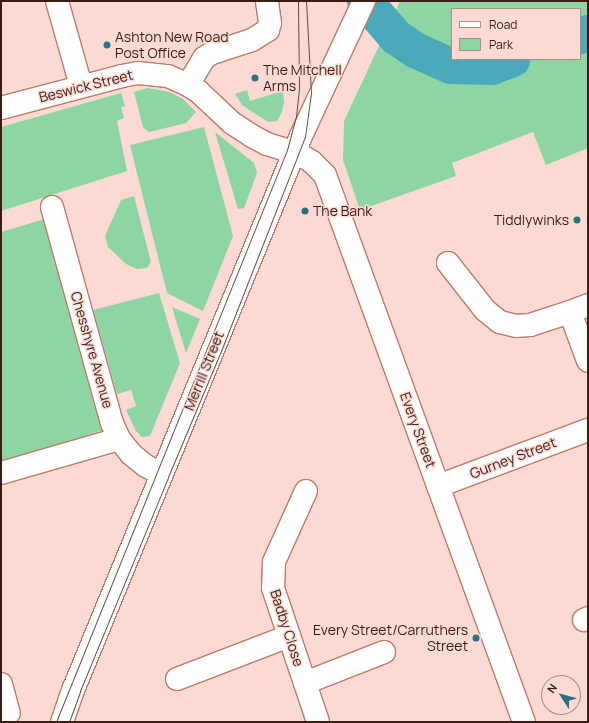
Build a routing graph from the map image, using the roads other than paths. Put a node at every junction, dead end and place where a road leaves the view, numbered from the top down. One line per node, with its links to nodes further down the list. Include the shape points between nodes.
1 (57, 1): 5 (street)
2 (267, 1): 4 (street, via 270,23 268,30 252,40 204,58)
3 (364, 1): 7 (street, Merrill Street)
4 (188, 85): 5 (street, Beswick Street, via 168,76 138,73); 7 (street, Beswick Street, via 232,123 252,136 267,144)
5 (81, 86): 6 (street, Beswick Street)
6 (1, 108)
7 (294, 151): 15 (street, Merrill Street); 16 (street, Every Street, via 325,174)
8 (52, 207): 13 (street, Chesshyre Avenue, via 112,423)
9 (448, 263): 10 (street, via 485,310 500,322 516,326 530,325)
10 (579, 308): 11 (street)
11 (588, 361)
12 (588, 430): 16 (street, Gurney Street)
13 (119, 438): 14 (street); 15 (street, Chesshyre Avenue, via 131,454)
14 (1, 474)
15 (162, 474): 24 (street, Merrill Street)
16 (438, 486): 26 (street, Every Street)
17 (306, 491): 18 (street, Badby Close, via 274,562 272,588)
18 (289, 636): 20 (street); 21 (street, Badby Close)
19 (384, 652): 21 (street)
20 (177, 679)
21 (305, 683): 25 (street, Badby Close)
22 (1, 684): 23 (street)
23 (9, 713)
24 (62, 722)
25 (318, 722)
26 (524, 722)

